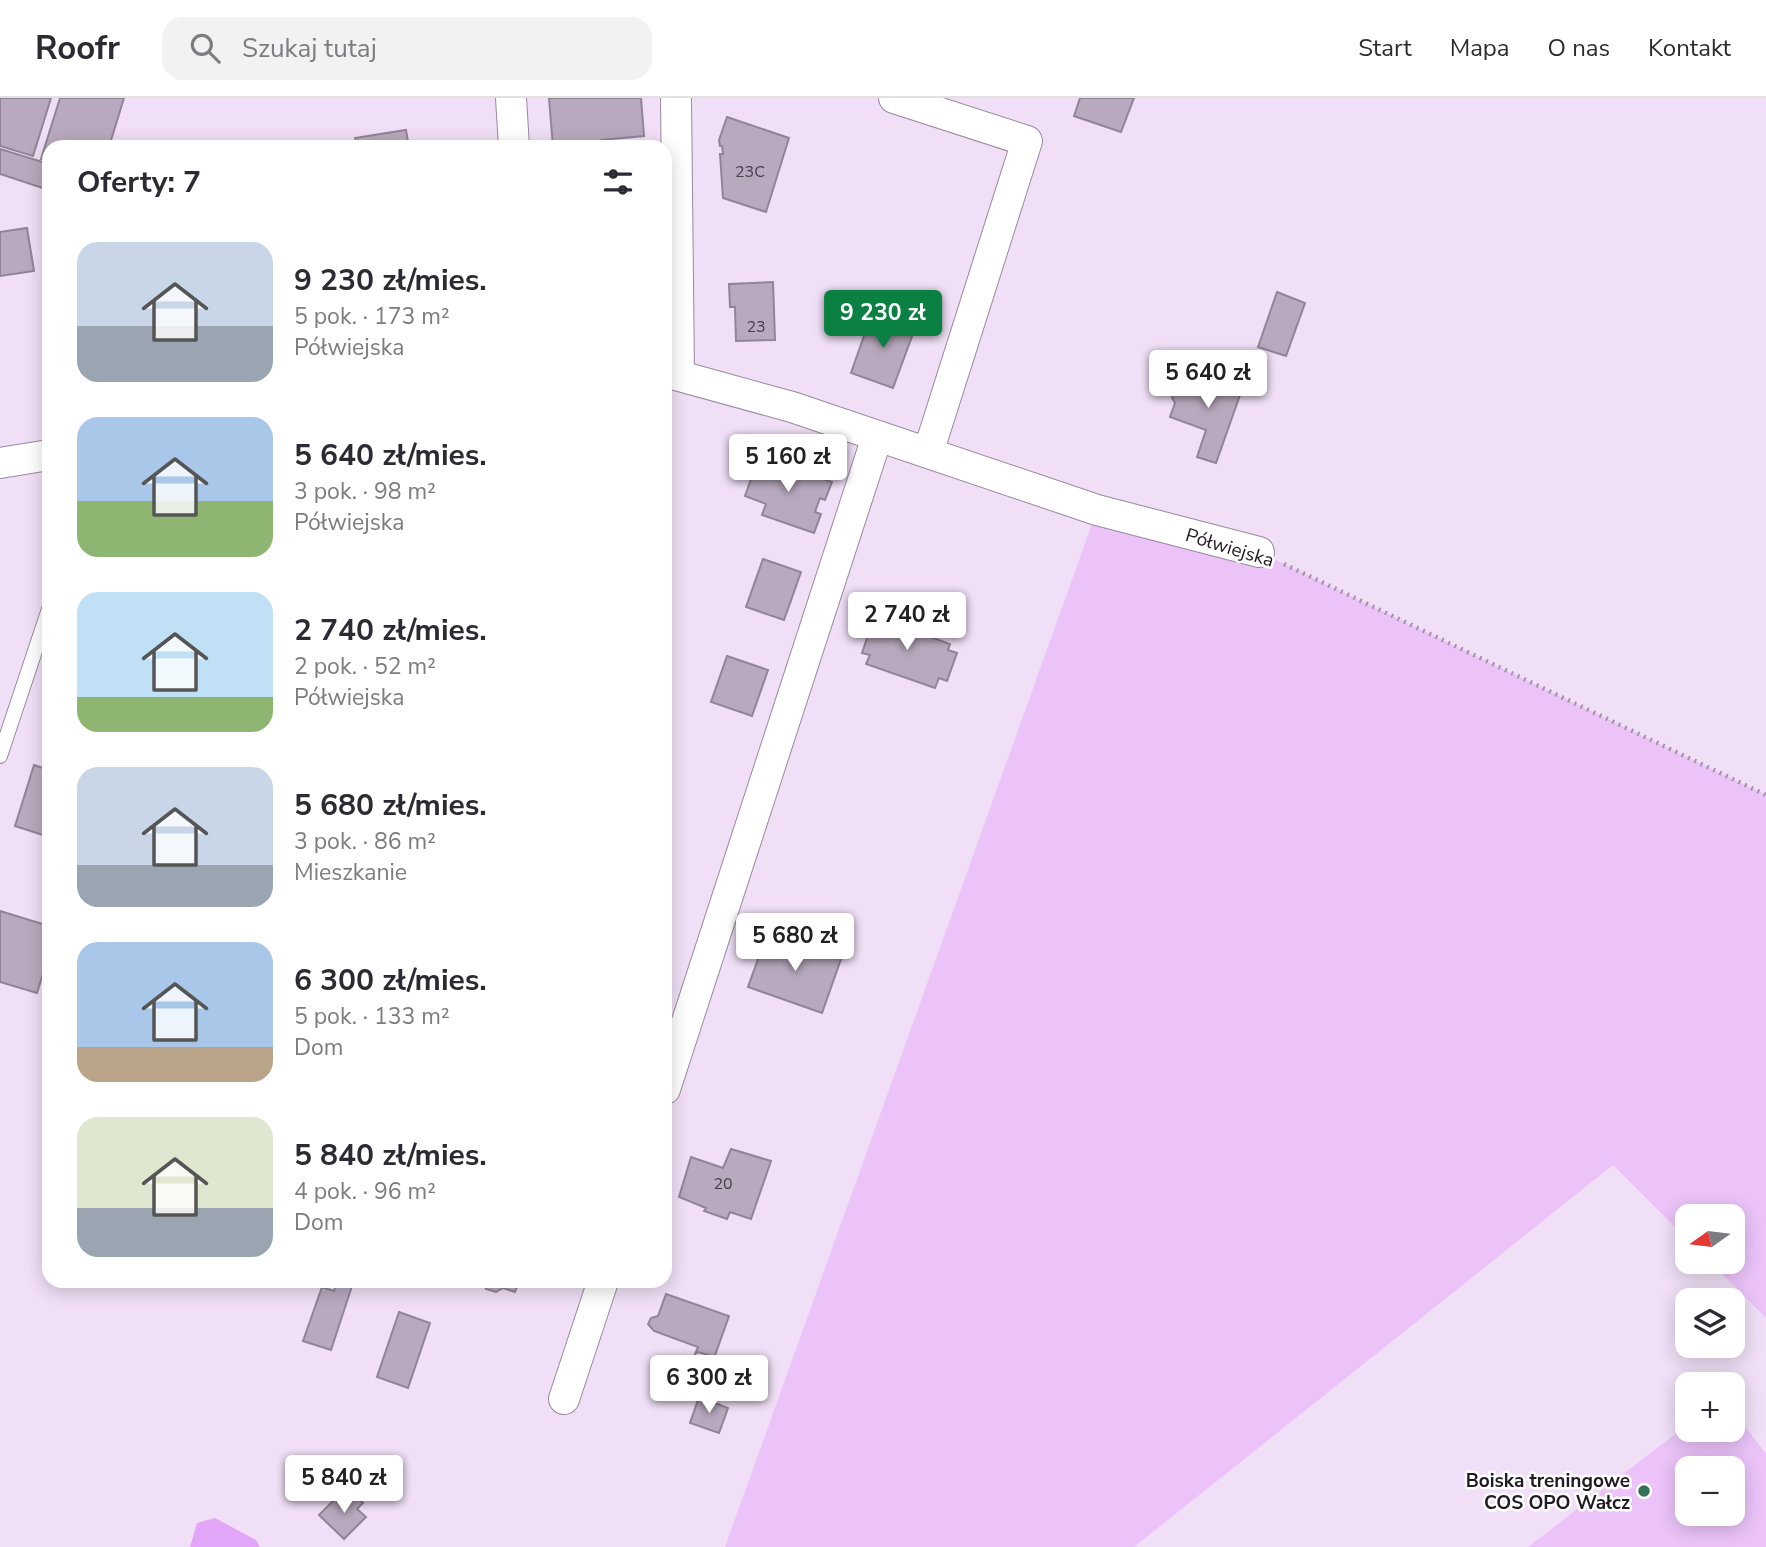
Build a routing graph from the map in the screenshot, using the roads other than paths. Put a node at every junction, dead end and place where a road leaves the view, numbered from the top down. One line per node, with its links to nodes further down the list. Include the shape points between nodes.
1 (511, 98): 4 (street)
2 (676, 98): 5 (street)
3 (894, 98): 7 (street, via 1027,141)
4 (514, 140)
5 (672, 374): 6 (street, Półwiejska, via 792,407)
6 (877, 437): 7 (street, Półwiejska); 13 (street)
7 (928, 453): 10 (street, Półwiejska, via 1097,510)
8 (42, 456): 9 (street)
9 (0, 463)
10 (1259, 552)
11 (42, 630): 12 (lane)
12 (0, 756)
13 (672, 1067)
14 (601, 1288): 15 (street)
15 (564, 1399)

